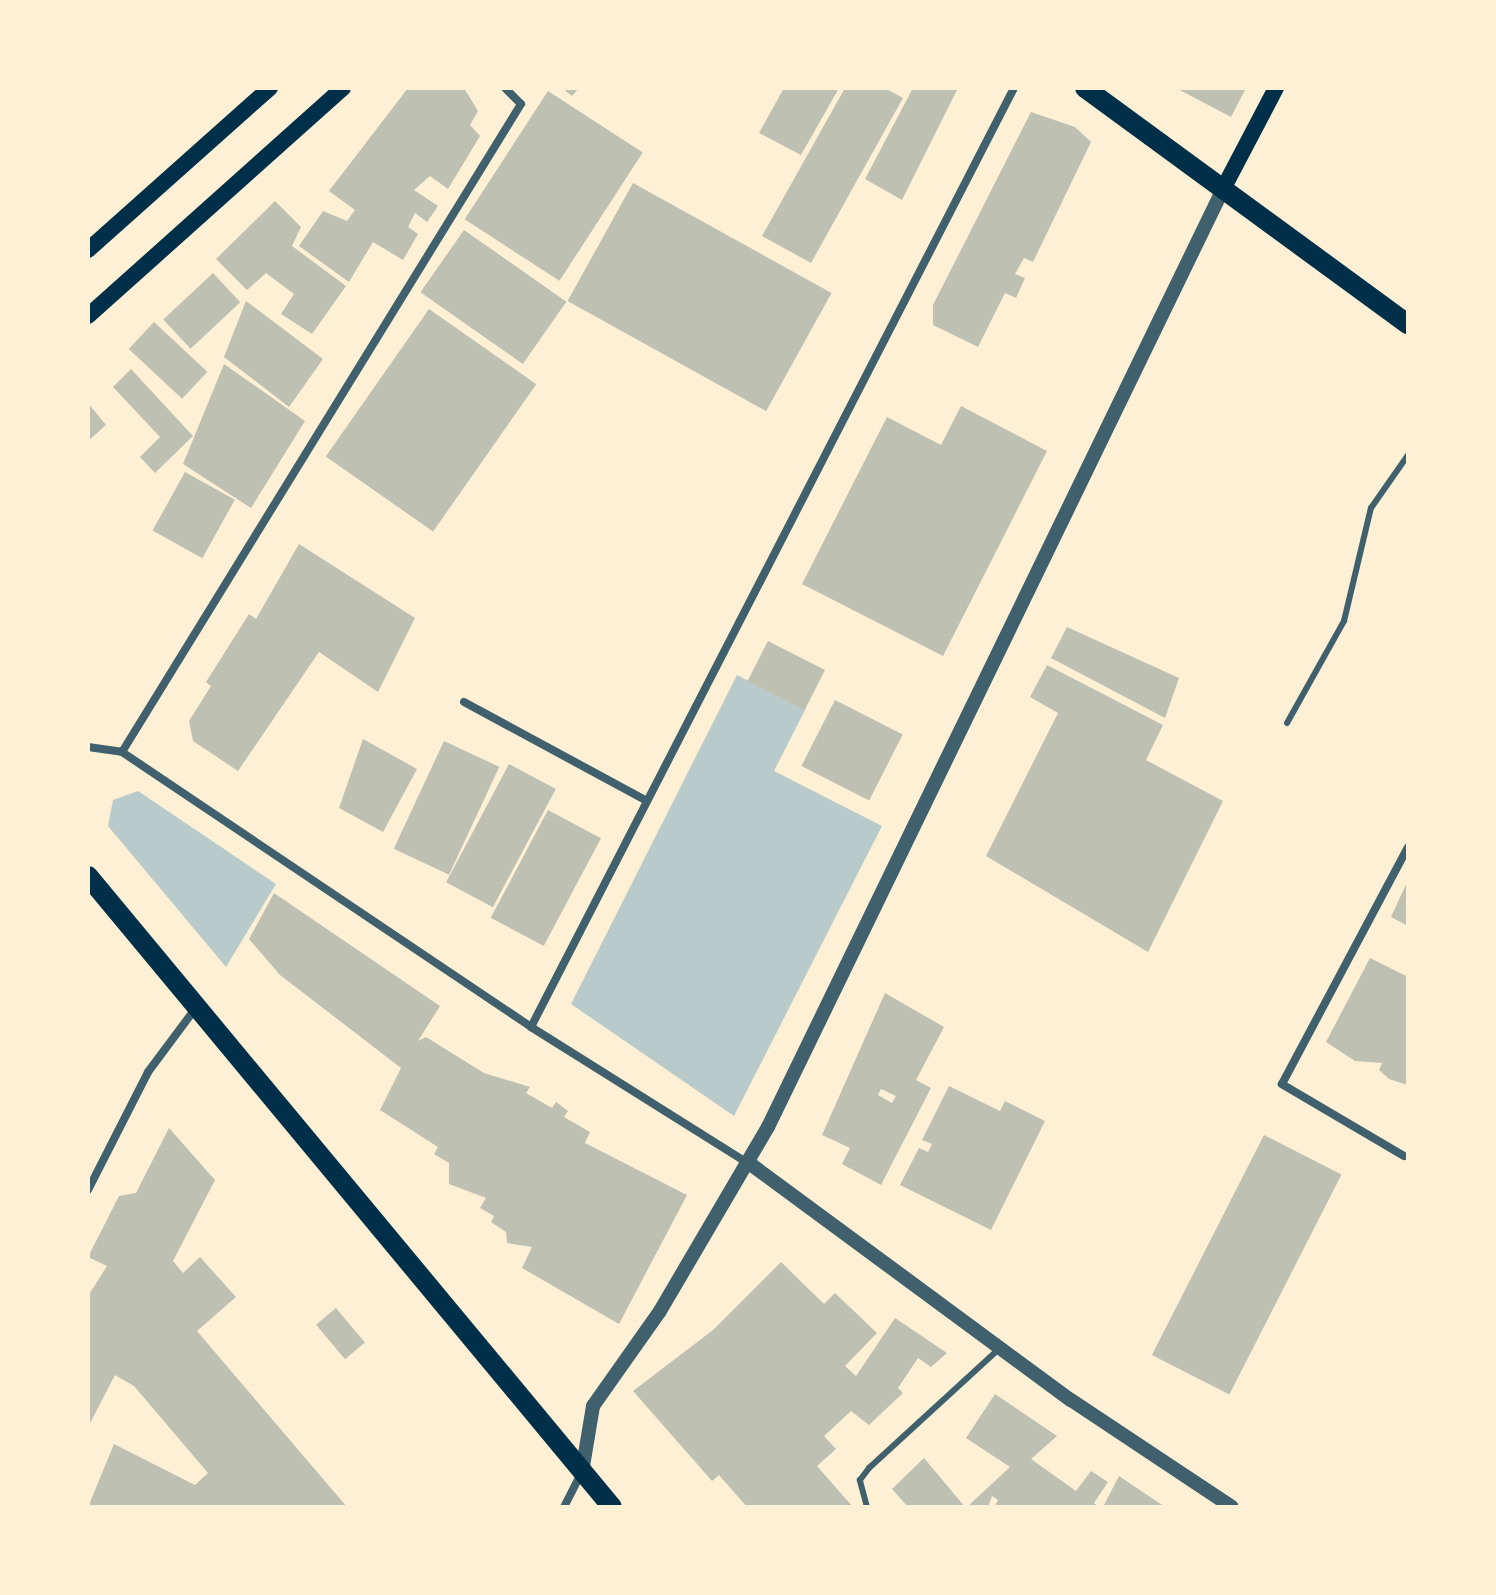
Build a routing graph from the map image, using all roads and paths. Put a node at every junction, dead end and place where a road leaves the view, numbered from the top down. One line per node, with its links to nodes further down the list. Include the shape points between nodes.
1 (270, 88): 8 (main road)
2 (343, 88): 9 (main road)
3 (505, 88): 15 (street, via 521,104)
4 (1014, 88): 16 (street)
5 (1085, 88): 7 (main road)
6 (1276, 88): 7 (main road)
7 (1223, 189): 10 (main road); 22 (street)
8 (88, 250)
9 (88, 316)
10 (1408, 324)
11 (1408, 455): 13 (lane, via 1371,508 1344,621)
12 (464, 702): 16 (street)
13 (1287, 723)
14 (88, 747): 15 (street)
15 (122, 752): 20 (street)
16 (645, 800): 20 (street)
17 (1408, 847): 21 (street, via 1282,1084)
18 (88, 876): 19 (main road)
19 (196, 1008): 23 (street, via 148,1072); 25 (main road)
20 (531, 1027): 22 (street)
21 (1404, 1156)
22 (749, 1163): 24 (street); 25 (street, via 593,1406)
23 (88, 1190)
24 (1000, 1348): 28 (lane, via 869,1468 860,1480); 29 (street)
25 (582, 1472): 26 (street); 27 (main road)
26 (564, 1507)
27 (612, 1507)
28 (867, 1507)
29 (1232, 1507)

